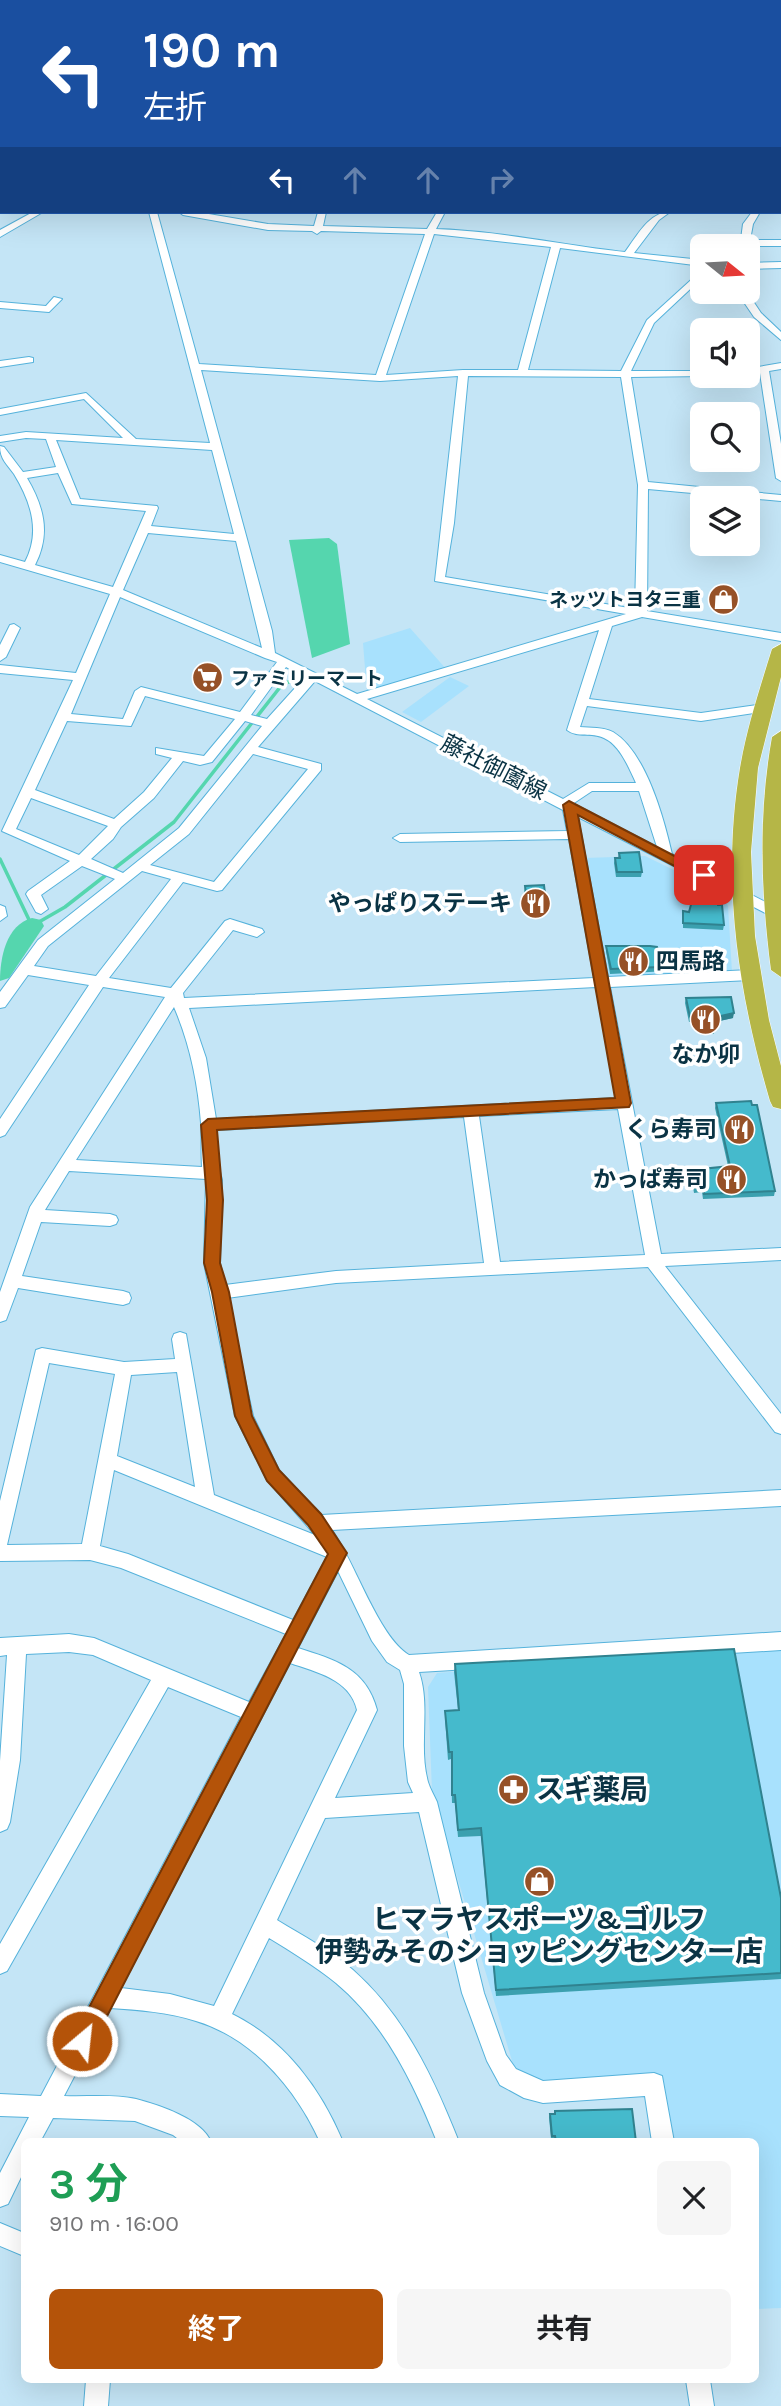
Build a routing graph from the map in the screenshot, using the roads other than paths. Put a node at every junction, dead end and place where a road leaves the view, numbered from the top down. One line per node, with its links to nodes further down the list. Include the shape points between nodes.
1 (35, 214): 10 (street)
2 (154, 214): 27 (street)
3 (193, 214): 8 (street)
4 (321, 214): 8 (street)
5 (440, 214): 9 (street)
6 (663, 214): 15 (street)
7 (752, 214): 11 (street)
8 (317, 231): 9 (street)
9 (430, 232): 14 (street); 34 (street)
10 (0, 234)
11 (746, 234)
12 (781, 243): 13 (street)
13 (760, 244)
14 (556, 246): 15 (street); 31 (street)
15 (628, 254): 16 (street)
16 (690, 262)
17 (781, 265): 18 (street)
18 (760, 266)
19 (690, 285): 32 (street, via 650,323)
20 (57, 299): 21 (street, via 49,309)
21 (0, 304)
22 (748, 304): 23 (street)
23 (781, 337)
24 (29, 360): 25 (street)
25 (0, 364)
26 (781, 366): 28 (street)
27 (195, 367): 34 (street); 39 (street)
28 (764, 368): 29 (street); 43 (street)
29 (760, 369)
30 (463, 373): 31 (street); 34 (street); 51 (street, via 439,579)
31 (522, 373): 32 (street)
32 (625, 373): 33 (street); 44 (street)
33 (690, 374)
34 (380, 378)
35 (0, 412): 38 (street, via 86,396)
36 (50, 436): 37 (street); 38 (street); 41 (street)
37 (0, 439)
38 (134, 443): 39 (street)
39 (216, 447): 47 (street)
40 (0, 449): 42 (street)
41 (62, 469): 42 (street); 46 (street, via 76,502 153,508)
42 (21, 476): 49 (street, via 42,531 41,545)
43 (781, 478)
44 (643, 485): 45 (street); 51 (street)
45 (781, 498)
46 (144, 529): 47 (street); 50 (street)
47 (241, 538): 56 (street)
48 (0, 558): 49 (street, 藤社御薗線)
49 (29, 565): 50 (street, 藤社御薗線)
50 (117, 591): 56 (street, 藤社御薗線); 61 (street)
51 (641, 613): 52 (street); 54 (street)
52 (606, 625): 62 (street); 63 (street)
53 (14, 628): 57 (street)
54 (781, 637)
55 (781, 649): 64 (highway)
56 (269, 655): 58 (street, 藤社御薗線)
57 (0, 657)
58 (284, 661): 60 (street, 藤社御薗線); 66 (street)
59 (0, 669): 61 (street)
60 (314, 675): 62 (street, 藤社御薗線); 67 (street)
61 (80, 677): 65 (street)
62 (356, 698): 75 (street, 藤社御薗線)
63 (582, 702): 64 (street, via 701,718); 73 (street, via 573,730 614,738)
64 (764, 708): 84 (highway, via 749,768)
65 (63, 717): 66 (street, via 127,723 141,691); 74 (street)
66 (243, 717): 67 (street); 71 (street, via 208,760)
67 (268, 724): 69 (street)
68 (781, 737): 72 (highway)
69 (250, 749): 81 (street, via 184,831); 83 (street, via 316,767 218,887)
70 (160, 751): 71 (street)
71 (180, 756): 76 (street, via 149,795)
72 (778, 770): 87 (highway, via 769,812 768,861)
73 (642, 787): 75 (street, via 589,787); 79 (street, via 660,828)
74 (27, 793): 76 (street); 80 (street, via 9,831)
75 (567, 804): 77 (street); 79 (street, 藤社御薗線)
76 (116, 824): 80 (street)
77 (575, 835): 78 (street); 94 (street)
78 (400, 838)
79 (665, 855): 84 (street, 藤社御薗線)
80 (81, 860): 82 (street); 85 (street, via 33,894)
81 (139, 866): 82 (street); 83 (street)
82 (120, 875): 90 (street, via 43,943)
83 (180, 877): 93 (street)
84 (742, 895): 87 (street, 藤社御薗線); 92 (highway)
85 (41, 909)
86 (0, 910): 88 (street)
87 (777, 914): 91 (highway)
88 (0, 916)
89 (257, 932): 95 (street, via 230,924)
90 (24, 968): 93 (street); 96 (street)
91 (781, 970)
92 (750, 975): 94 (street); 97 (highway)
93 (100, 981): 95 (street); 101 (street)
94 (604, 983): 95 (street); 98 (street)
95 (177, 998): 100 (street, via 200,1064); 102 (street)
96 (0, 1003)
97 (781, 1101)
98 (623, 1103): 99 (street); 107 (street)
99 (471, 1111): 100 (street); 108 (street)
100 (208, 1125): 103 (street)
101 (0, 1131)
102 (65, 1165): 103 (street); 104 (street)
103 (210, 1172): 110 (street, via 215,1200 212,1263)
104 (34, 1216): 105 (street); 109 (street)
105 (110, 1220)
106 (781, 1254): 107 (street)
107 (654, 1262): 108 (street); 116 (street)
108 (493, 1270): 110 (street, via 336,1277)
109 (7, 1284): 111 (street); 112 (street)
110 (220, 1292): 120 (street, via 244,1416 273,1475)
111 (123, 1298)
112 (0, 1315)
113 (180, 1339): 114 (street)
114 (184, 1365): 115 (street); 119 (street)
115 (124, 1368): 117 (street); 121 (street, via 42,1355)
116 (781, 1427)
117 (108, 1460): 119 (street); 122 (street)
118 (781, 1498): 120 (street)
119 (206, 1501): 124 (street)
120 (316, 1522): 124 (street)
121 (0, 1540)
122 (90, 1552): 123 (street); 125 (street, via 141,1566)
123 (0, 1553)
124 (338, 1553): 125 (street); 129 (street, via 379,1634 394,1656)
125 (298, 1630): 128 (street)
126 (781, 1641): 129 (street)
127 (9, 1646): 130 (street, via 69,1643 94,1647); 134 (street, via 10,1760)
128 (287, 1653): 131 (street); 133 (street, via 347,1676 366,1701 363,1720)
129 (407, 1664): 132 (street, via 414,1684 418,1782)
130 (164, 1676): 131 (street); 136 (street)
131 (255, 1714): 137 (street)
132 (427, 1802): 133 (street); 145 (street, via 473,1993 502,2070 513,2081 543,2092 654,2084)
133 (321, 1809): 135 (street)
134 (0, 1822)
135 (265, 1924): 138 (street); 144 (street, via 346,1979 378,2013 409,2057)
136 (0, 1964)
137 (106, 1997): 138 (street, via 165,2003); 140 (street)
138 (219, 2019): 143 (street, via 266,2050 296,2080 313,2102)
139 (0, 2105): 140 (street)
140 (46, 2108): 141 (street); 142 (street, via 135,2110 180,2126)
141 (31, 2138)
142 (195, 2138)
143 (330, 2138)
144 (446, 2138)
145 (662, 2138)
146 (21, 2156): 147 (street)
147 (0, 2196)
148 (0, 2234): 149 (street)
149 (21, 2244)
150 (99, 2383): 152 (street)
151 (698, 2383): 153 (street)
152 (96, 2406)
153 (702, 2406)

